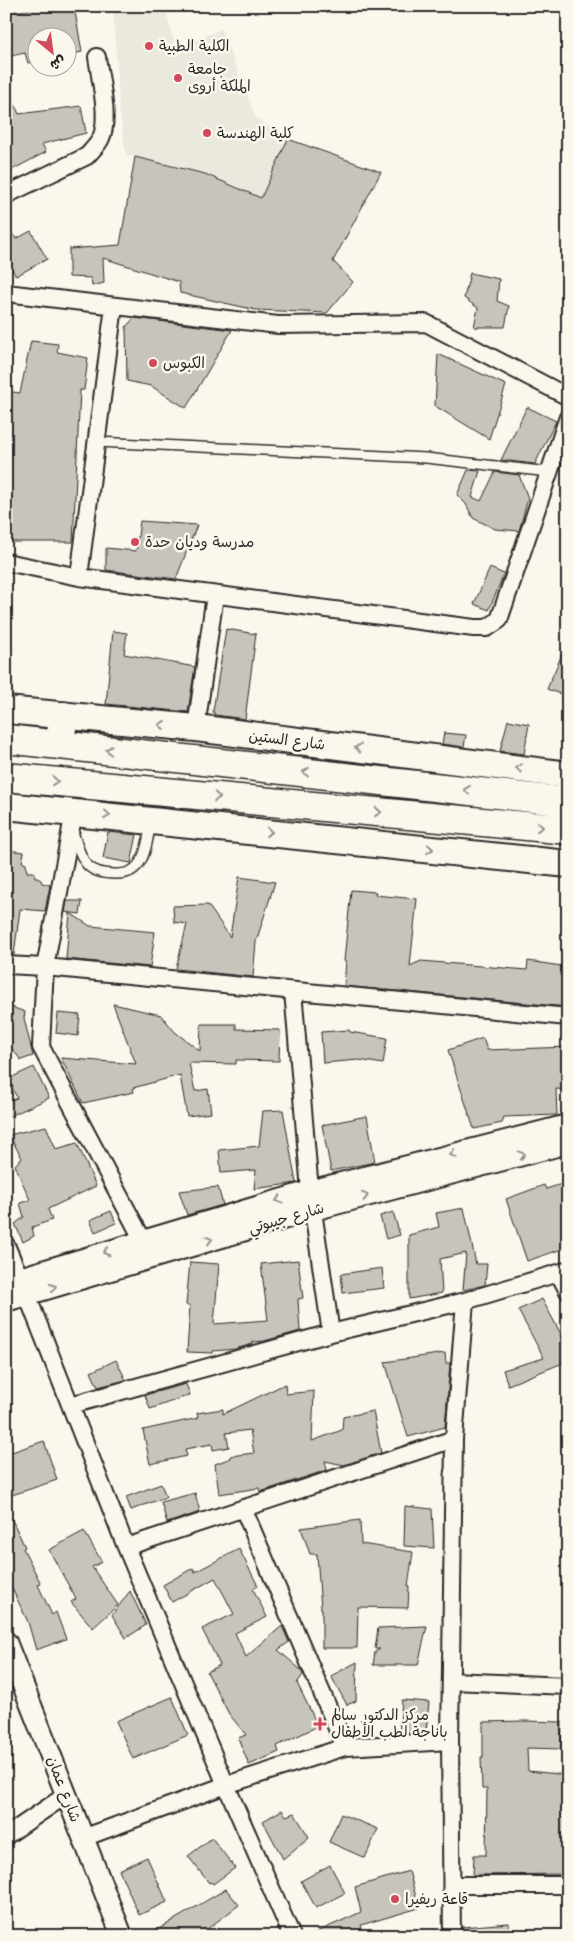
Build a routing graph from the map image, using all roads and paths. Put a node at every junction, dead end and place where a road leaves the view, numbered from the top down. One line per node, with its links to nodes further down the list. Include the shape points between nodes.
1 (97, 57): 2 (street, via 105,126 102,138 87,156)
2 (6, 195)
3 (6, 293): 4 (street)
4 (114, 306): 5 (street, via 278,325 426,323); 7 (street)
5 (568, 397)
6 (568, 417): 8 (street)
7 (96, 442): 8 (lane, via 426,458); 10 (street)
8 (549, 472): 11 (street, via 499,620 487,628)
9 (6, 562): 10 (street)
10 (79, 577): 11 (street)
11 (215, 595): 14 (street)
12 (6, 710): 13 (main road, شارع الستين)
13 (64, 716): 14 (main road, شارع الستين, one-way to 13); 16 (highway)
14 (196, 728): 17 (main road, شارع الستين, one-way to 14)
15 (6, 739): 16 (highway, شارع الستين)
16 (59, 744): 19 (highway, شارع الستين, one-way to 16)
17 (568, 775)
18 (6, 777): 23 (highway, one-way to 23)
19 (568, 802)
20 (6, 806): 21 (main road)
21 (73, 819): 22 (main road, one-way to 22); 22 (lane, via 88,867 100,874 124,874 134,870 142,858); 26 (street)
22 (152, 820): 24 (main road, one-way to 24)
23 (568, 830)
24 (568, 864)
25 (6, 965): 26 (street)
26 (45, 967): 27 (street); 33 (street, via 41,1047)
27 (293, 991): 28 (street); 31 (street)
28 (568, 1017)
29 (568, 1125): 31 (street, شارع جيبوتي, one-way to 31)
30 (568, 1143): 31 (street, شارع جيبوتي, one-way to 30)
31 (312, 1200): 33 (street, شارع جيبوتي); 39 (street)
32 (6, 1245): 35 (street)
33 (147, 1249): 35 (street, شارع جيبوتي)
34 (563, 1272): 36 (street); 38 (street)
35 (18, 1285): 37 (street, شارع جيبوتي); 40 (street)
36 (568, 1291)
37 (6, 1301)
38 (465, 1301): 39 (street); 41 (street)
39 (331, 1333): 40 (street)
40 (71, 1405): 43 (street)
41 (454, 1438): 42 (street); 45 (street)
42 (243, 1508): 43 (street); 48 (street)
43 (126, 1546): 49 (street)
44 (6, 1642): 50 (street, شارع عمان)
45 (452, 1681): 46 (street); 47 (street)
46 (568, 1686)
47 (450, 1741): 48 (street); 53 (street)
48 (345, 1748): 49 (street)
49 (226, 1786): 52 (street); 56 (street)
50 (66, 1795): 51 (street); 52 (street, شارع عمان)
51 (6, 1836)
52 (83, 1838): 55 (street, شارع عمان)
53 (453, 1885): 54 (street); 57 (street)
54 (568, 1885)
55 (122, 1936)
56 (292, 1936)
57 (452, 1936)

